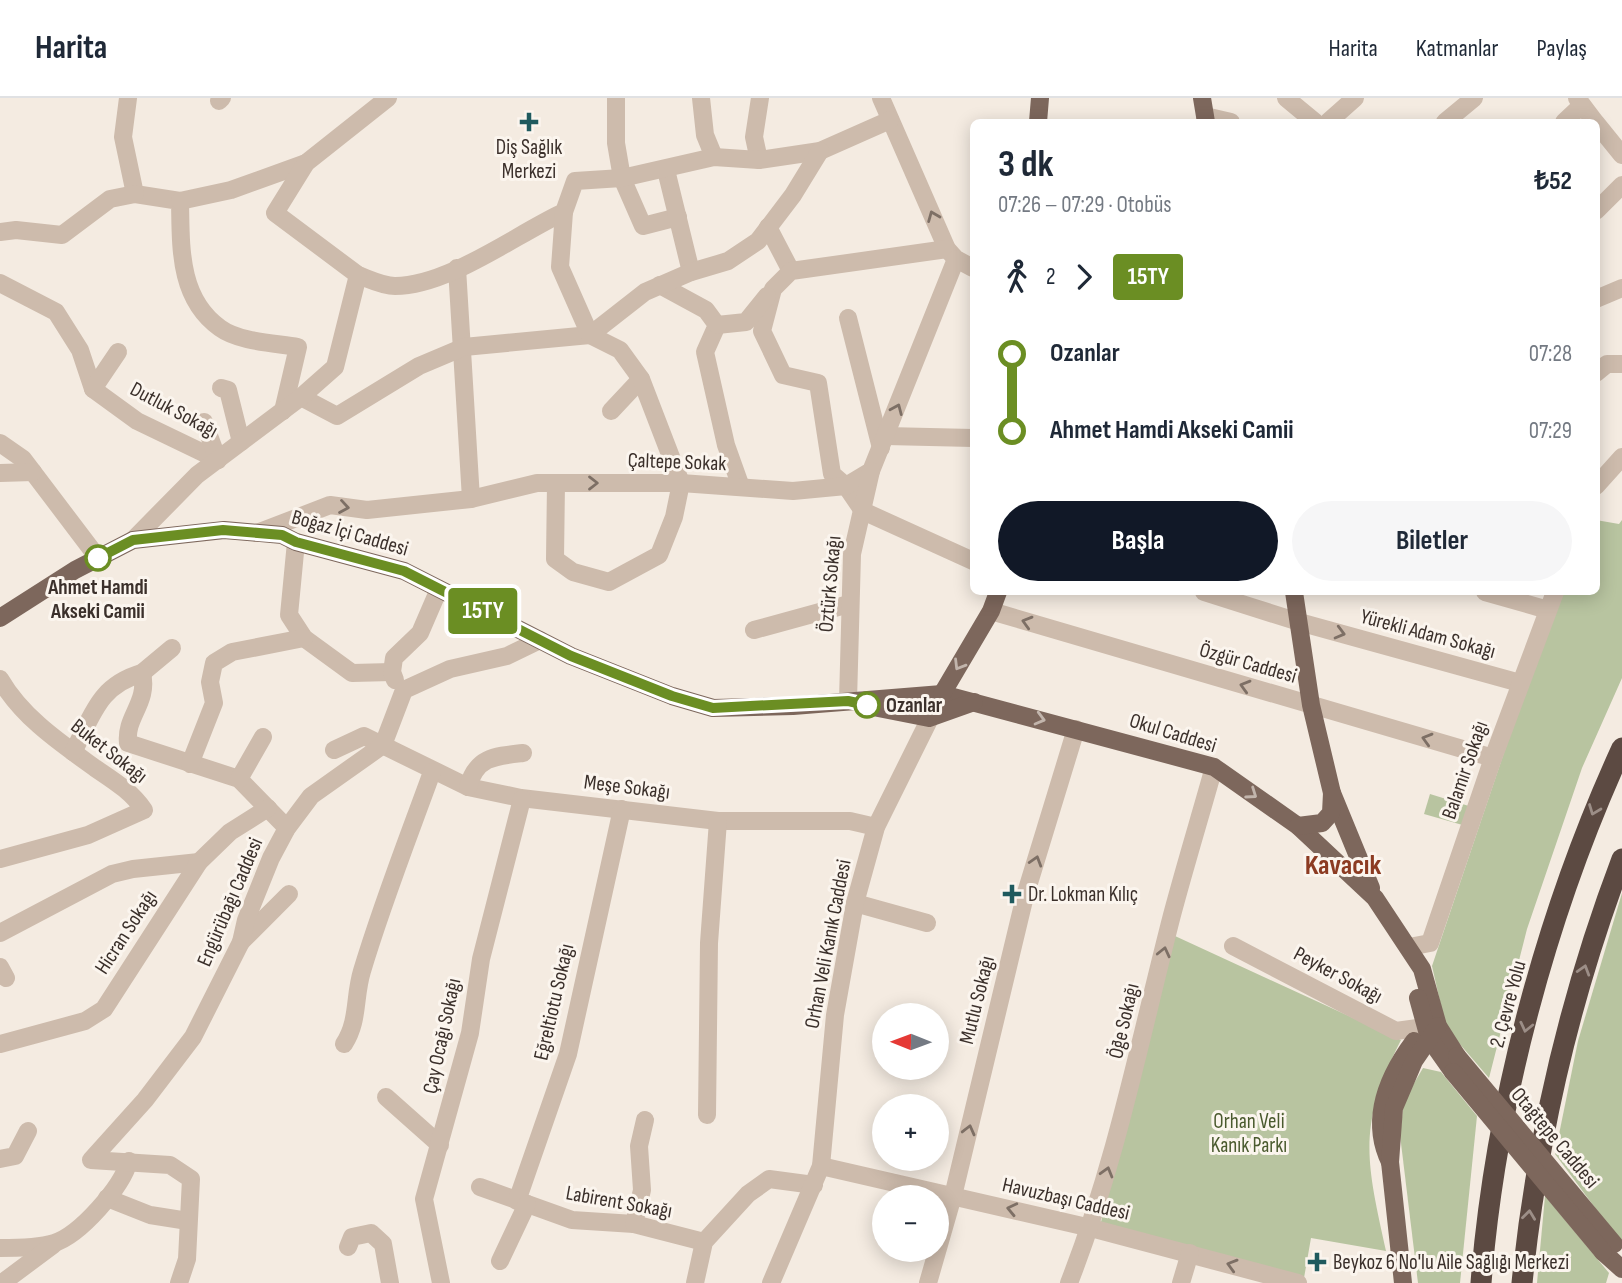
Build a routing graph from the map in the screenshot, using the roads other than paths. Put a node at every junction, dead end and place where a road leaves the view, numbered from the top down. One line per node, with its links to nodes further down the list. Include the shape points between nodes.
1 (128, 98): 30 (street, via 123,137)
2 (387, 98): 26 (street)
3 (616, 98): 28 (street)
4 (701, 98): 24 (street, via 705,135)
5 (760, 98): 25 (street, via 754,137)
6 (881, 98): 20 (street)
7 (1040, 98): 13 (main road)
8 (1286, 98): 15 (street)
9 (1355, 98): 16 (street)
10 (1474, 98): 17 (street)
11 (1579, 102): 18 (street); 19 (street)
12 (1204, 112): 14 (street)
13 (1038, 119)
14 (1223, 119)
15 (1311, 119)
16 (1331, 119)
17 (1449, 119)
18 (1566, 119)
19 (1593, 119)
20 (890, 120): 22 (street); 37 (street, one-way to 20)
21 (1600, 128): 23 (street)
22 (820, 151): 25 (street); 35 (street)
23 (1622, 155)
24 (715, 157): 25 (street); 27 (street)
25 (759, 160)
26 (306, 163): 31 (street, via 232,190); 42 (street, via 275,213)
27 (666, 170): 28 (street); 34 (street)
28 (622, 178): 33 (street, via 575,181); 34 (street, via 643,226)
29 (1622, 185): 32 (street)
30 (135, 194): 31 (street); 36 (street, via 110,199 62,236)
31 (180, 201): 59 (street, via 181,261 194,302 221,330 298,347)
32 (1600, 207)
33 (564, 212): 39 (street); 50 (street, via 560,267)
34 (678, 217): 41 (street)
35 (768, 227): 40 (street); 41 (street, via 758,241 728,261)
36 (0, 232)
37 (952, 254): 38 (street); 40 (street); 64 (street, one-way to 37)
38 (970, 266)
39 (457, 268): 42 (street, via 419,284 392,286); 51 (street)
40 (791, 271): 46 (street)
41 (691, 272): 44 (street)
42 (358, 275): 58 (street, via 335,367)
43 (0, 283): 57 (street, via 56,312 80,349)
44 (660, 285): 49 (street, via 706,310); 50 (street)
45 (1622, 288): 47 (street)
46 (773, 289): 49 (street, via 746,322); 74 (street, via 762,331 783,375 818,383 832,474)
47 (1600, 297)
48 (848, 318): 64 (street)
49 (717, 325): 75 (street, via 705,352 726,445)
50 (590, 335): 51 (street); 55 (street, via 620,350)
51 (464, 347): 58 (street, via 419,366 337,416); 76 (street)
52 (118, 352): 57 (street)
53 (1622, 364): 54 (street, via 1607,364)
54 (1600, 370)
55 (641, 379): 60 (street); 73 (street)
56 (220, 388): 63 (street, via 228,390)
57 (93, 389): 67 (street, Dutluk Sokağı, via 136,421)
58 (300, 397): 59 (street)
59 (283, 411): 63 (street)
60 (611, 411)
61 (204, 422): 67 (street)
62 (970, 438): 64 (street)
63 (241, 442): 67 (street)
64 (883, 442): 68 (street)
65 (0, 443): 69 (street)
66 (1622, 457): 71 (street)
67 (218, 460): 79 (street)
68 (871, 471): 74 (street, Çaltepe Sokak); 77 (street, Öztürk Sokağı)
69 (33, 472): 70 (street); 81 (street)
70 (0, 473)
71 (1600, 482)
72 (556, 483): 73 (street, Çaltepe Sokak, one-way to 73); 73 (street, via 555,559 573,572 610,582 659,555); 76 (street, Çaltepe Sokak)
73 (681, 483): 75 (street, Çaltepe Sokak)
74 (846, 486): 75 (street, Çaltepe Sokak, via 793,491); 77 (street)
75 (741, 487)
76 (471, 499): 78 (street, Çaltepe Sokak, one-way to 76, via 330,505 367,510)
77 (863, 511): 82 (street); 90 (street, Öztürk Sokağı, via 852,554)
78 (257, 533): 79 (main road, Boğaz İçi Caddesi, via 223,530); 80 (main road, Boğaz İçi Caddesi, via 282,535)
79 (133, 540): 81 (main road, Boğaz İçi Caddesi)
80 (296, 542): 83 (main road, Boğaz İçi Caddesi, via 404,571); 97 (street, via 289,615)
81 (98, 558): 89 (main road, Boğaz İçi Caddesi)
82 (970, 560)
83 (439, 589): 98 (main road, Boğaz İçi Caddesi); 100 (street, via 420,633 394,658)
84 (997, 595): 93 (main road, Orhan Veli Kanık Caddesi)
85 (1214, 595): 95 (street, Yürekli Adam Sokağı)
86 (1294, 595): 95 (main road)
87 (1496, 595): 92 (street)
88 (1554, 595): 92 (street, Balamir Sokağı)
89 (22, 604): 91 (street); 94 (main road, Boğaz İçi Caddesi)
90 (849, 604): 96 (street); 106 (street, Öztürk Sokağı)
91 (0, 607)
92 (1548, 610): 103 (street, Balamir Sokağı)
93 (991, 611): 105 (main road, Orhan Veli Kanık Caddesi, one-way to 105); 108 (street, Özgür Caddesi, one-way to 93)
94 (0, 618)
95 (1299, 622): 103 (street, Yürekli Adam Sokağı, one-way to 103); 108 (main road)
96 (754, 630)
97 (304, 638): 100 (street, via 352,673); 118 (street, via 232,652 214,663 214,703)
98 (540, 640): 104 (street, via 507,656 450,669); 106 (main road, Boğaz İçi Caddesi, via 672,696 713,708)
99 (172, 648): 101 (street)
100 (392, 672): 104 (street)
101 (142, 673): 115 (street, via 104,693); 118 (street, via 145,688 127,732 128,743)
102 (0, 679): 115 (street, Buket Sokağı, via 14,704)
103 (1520, 683): 117 (street, Balamir Sokağı)
104 (404, 690): 112 (street)
105 (942, 694): 106 (main road, Okul Caddesi); 107 (main road, Okul Caddesi); 109 (street, Orhan Veli Kanık Caddesi)
106 (848, 701): 109 (main road)
107 (974, 702): 109 (main road); 110 (main road, Okul Caddesi, one-way to 110)
108 (1311, 705): 117 (street, Özgür Caddesi, one-way to 108); 123 (main road)
109 (929, 718): 129 (street, Orhan Veli Kanık Caddesi)
110 (1076, 729): 119 (main road, Okul Caddesi); 158 (street, Mutlu Sokağı, one-way to 110, via 1025,896)
111 (263, 737): 121 (street)
112 (383, 745): 114 (street, via 364,736); 120 (street, Meşe Sokağı); 130 (street, Engürübağı Caddesi, via 311,796)
113 (1622, 748): 184 (highway, 2. Çevre Yolu, one-way to 184, via 1595,806 1530,1010 1493,1185)
114 (334, 750)
115 (73, 752): 131 (street, Buket Sokağı, via 132,792 144,810 88,835)
116 (523, 753): 122 (street, via 482,761 472,772)
117 (1493, 758): 141 (street, Balamir Sokağı, via 1430,943)
118 (190, 764): 121 (street)
119 (1214, 767): 128 (main road, Okul Caddesi, one-way to 128); 163 (street, Öḡe Sokağı, one-way to 119)
120 (432, 772): 122 (street, Meşe Sokağı); 144 (street, via 381,909 361,976 354,1028)
121 (239, 779): 125 (street)
122 (468, 787): 124 (street, Meşe Sokağı)
123 (1332, 793): 128 (main road, via 1331,813 1322,823); 135 (main road)
124 (522, 799): 126 (street, Meşe Sokağı); 151 (street, Çay Ocağı Sokağı)
125 (268, 808): 130 (street); 133 (street, Hicran Sokağı, via 230,832)
126 (622, 809): 127 (street, Meşe Sokağı); 160 (street, Eğreltiotu Sokağı, via 568,1054)
127 (718, 821): 129 (street, Meşe Sokağı, via 850,821); 148 (street, via 709,943)
128 (1298, 826): 135 (main road, Okul Caddesi)
129 (876, 827): 136 (street, Orhan Veli Kanık Caddesi)
130 (287, 828): 139 (street, Engürübağı Caddesi, via 271,858)
131 (0, 859)
132 (1622, 859): 185 (highway, one-way to 132, via 1532,1193 1561,1052)
133 (199, 862): 138 (street, via 112,874); 143 (street, Hicran Sokağı, via 104,1009 85,1021)
134 (289, 894): 139 (street)
135 (1376, 898): 141 (main road, Okul Caddesi)
136 (855, 903): 137 (street); 155 (street, Orhan Veli Kanık Caddesi, via 835,1015)
137 (927, 923)
138 (0, 933)
139 (241, 942): 153 (street, Engürübağı Caddesi, via 193,1037 91,1160)
140 (1233, 946): 142 (street, Peyker Sokağı, via 1396,1031)
141 (1409, 947): 142 (main road, Okul Caddesi, via 1410,970)
142 (1427, 1032): 145 (main road); 146 (main road, Otağtepe Caddesi); 154 (main road, via 1397,1064 1386,1092 1379,1126)
143 (0, 1044)
144 (344, 1044)
145 (1414, 1061): 146 (main road); 154 (main road, via 1394,1108)
146 (1452, 1062): 168 (main road, Otağtepe Caddesi, bridge)
147 (386, 1097): 151 (street)
148 (707, 1115)
149 (645, 1120): 162 (street, via 639,1146 642,1190)
150 (28, 1131): 152 (street, via 15,1156)
151 (440, 1145): 176 (street, Çay Ocağı Sokağı, via 424,1199)
152 (0, 1159)
153 (129, 1161): 159 (street); 161 (street, Engürübağı Caddesi, via 170,1165 191,1179)
154 (1390, 1162): 183 (main road)
155 (821, 1166): 156 (street, Orhan Veli Kanık Caddesi); 158 (street, Havuzbaşı Caddesi)
156 (814, 1185): 165 (street, via 769,1180 748,1194); 178 (street, Orhan Veli Kanık Caddesi)
157 (480, 1187): 160 (street, Labirent Sokağı)
158 (953, 1196): 163 (street, Havuzbaşı Caddesi, one-way to 158); 179 (street, Mutlu Sokağı)
159 (107, 1198): 161 (street, via 150,1215); 164 (street)
160 (522, 1203): 162 (street, Labirent Sokağı, via 572,1220); 170 (street)
161 (188, 1221): 174 (street, Engürübağı Caddesi, via 187,1259)
162 (634, 1224): 165 (street, Labirent Sokağı)
163 (1091, 1227): 169 (street, Havuzbaşı Caddesi); 180 (street, Öḡe Sokağı)
164 (56, 1242): 167 (street); 173 (street)
165 (704, 1242): 177 (street)
166 (348, 1247): 175 (street, via 352,1237 371,1233 383,1244)
167 (0, 1248)
168 (1609, 1248): 171 (main road); 172 (main road)
169 (1189, 1253): 181 (street); 182 (street, Havuzbaşı Caddesi, one-way to 169)
170 (500, 1261)
171 (1622, 1264)
172 (1622, 1269)
173 (2, 1283)
174 (179, 1283)
175 (390, 1283)
176 (441, 1283)
177 (695, 1283)
178 (771, 1283)
179 (928, 1283)
180 (1069, 1283)
181 (1181, 1283)
182 (1298, 1283)
183 (1403, 1283)
184 (1481, 1283)
185 (1521, 1283)

